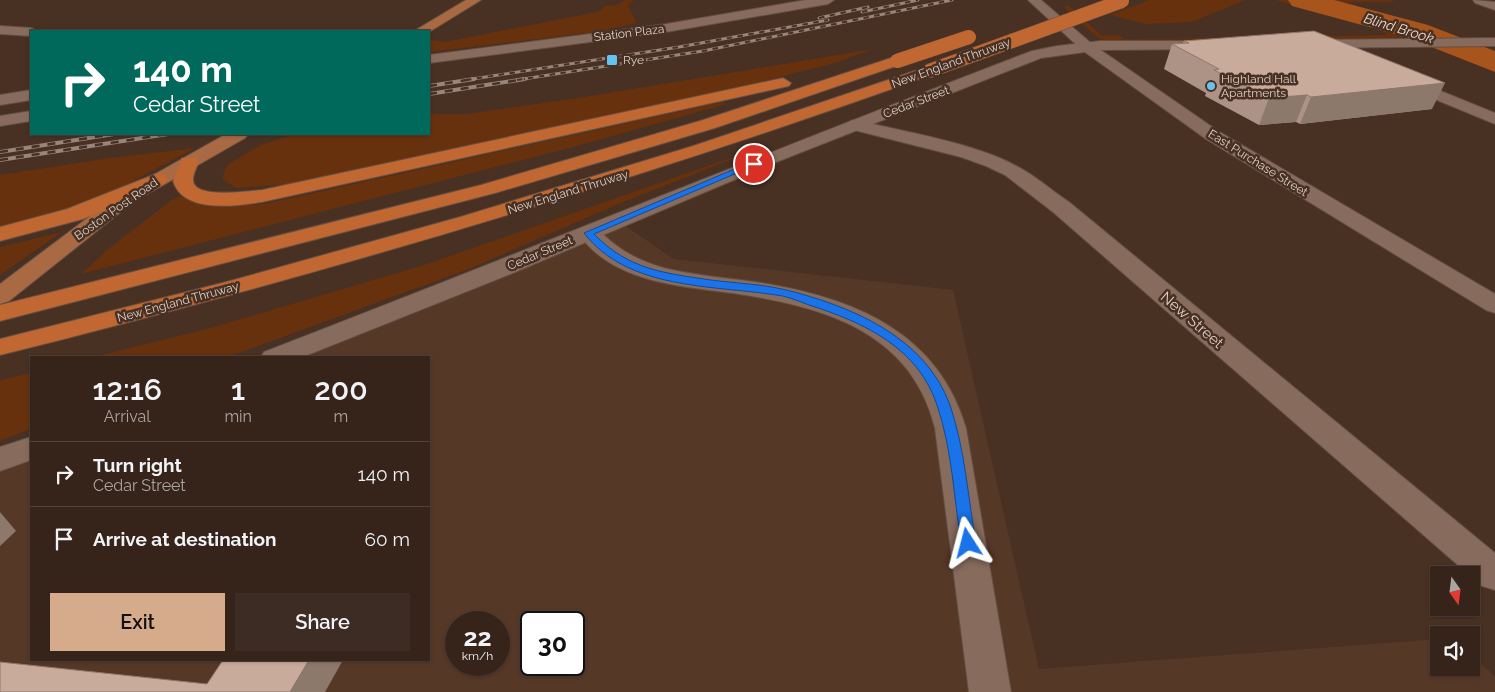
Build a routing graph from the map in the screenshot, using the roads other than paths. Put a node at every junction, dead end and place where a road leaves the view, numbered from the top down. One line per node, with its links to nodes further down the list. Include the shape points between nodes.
1 (475, 0): 12 (main road)
2 (828, 0): 10 (street, Station Plaza)
3 (1034, 0): 19 (street, East Purchase Street)
4 (1123, 0): 40 (highway, New England Thruway, bridge, via 676,159 311,266)
5 (1479, 0): 8 (street)
6 (722, 6): 10 (street)
7 (1061, 6): 9 (highway)
8 (1495, 6)
9 (1030, 16)
10 (733, 17): 21 (street, Station Plaza)
11 (0, 30): 13 (street)
12 (423, 30)
13 (30, 32)
14 (978, 34): 22 (highway, New England Thruway, bridge)
15 (1492, 42): 17 (street)
16 (1291, 44): 17 (street)
17 (1310, 44): 20 (street)
18 (1224, 45): 19 (street, Cedar Street)
19 (1087, 47): 29 (street, Cedar Street, via 1038,54); 37 (street, East Purchase Street, via 1243,155)
20 (1346, 58)
21 (430, 59)
22 (897, 61): 31 (highway, via 262,196 224,199 189,192 183,181); 35 (highway, New England Thruway, via 709,124 533,177)
23 (1390, 76): 27 (street)
24 (30, 95): 25 (street)
25 (0, 100)
26 (30, 116): 28 (street)
27 (1495, 119)
28 (0, 121)
29 (856, 125): 33 (street, Cedar Street); 44 (street, New Street, via 968,153 1012,171 1061,208)
30 (237, 135): 31 (main road, Boston Post Road)
31 (189, 162): 32 (main road, Boston Post Road)
32 (158, 179): 34 (highway, via 75,214); 36 (main road, Boston Post Road, via 110,210)
33 (588, 233): 41 (street, Cedar Street); 45 (street, via 602,248 626,263 656,275 781,292 832,309 876,327 904,348 924,369 943,404 953,446)
34 (0, 234)
35 (83, 293): 38 (highway); 39 (highway, New England Thruway)
36 (0, 296)
37 (1495, 305)
38 (0, 306)
39 (0, 312)
40 (0, 347)
41 (279, 356)
42 (30, 448): 43 (street)
43 (0, 459)
44 (1495, 575)
45 (990, 692)

